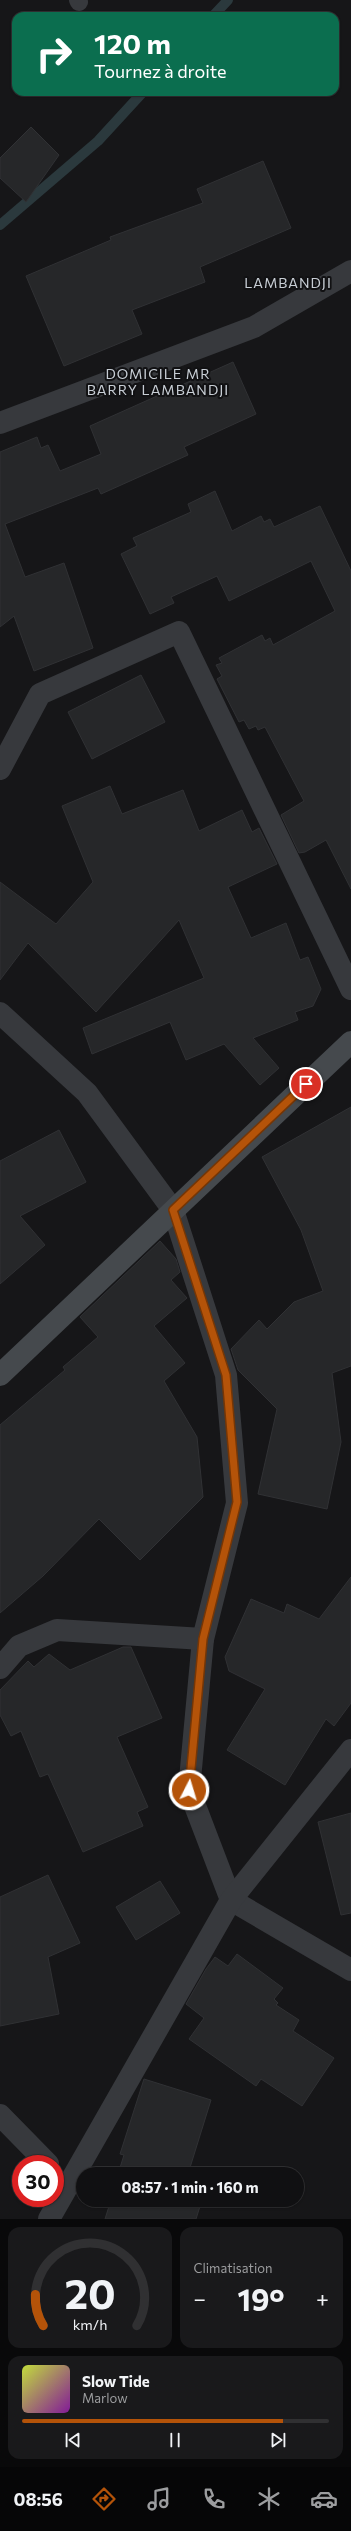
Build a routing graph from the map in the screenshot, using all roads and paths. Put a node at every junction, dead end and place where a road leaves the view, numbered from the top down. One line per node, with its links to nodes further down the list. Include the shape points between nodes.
1 (351, 271): 2 (street, via 254,327)
2 (0, 424)
3 (0, 769): 4 (street, via 40,694 179,632)
4 (351, 989)
5 (0, 1013): 7 (street, via 87,1093)
6 (351, 1042): 7 (street)
7 (173, 1210): 8 (street); 9 (street, via 226,1375 237,1502)
8 (0, 1374)
9 (203, 1639): 10 (street, via 57,1630 19,1646); 12 (street, via 189,1790)
10 (0, 1668)
11 (351, 1750): 12 (street)
12 (231, 1900): 13 (street); 16 (street)
13 (351, 1970)
14 (0, 2115): 15 (street)
15 (39, 2155)
16 (64, 2172)
17 (52, 2207): 18 (street)
18 (49, 2219)

